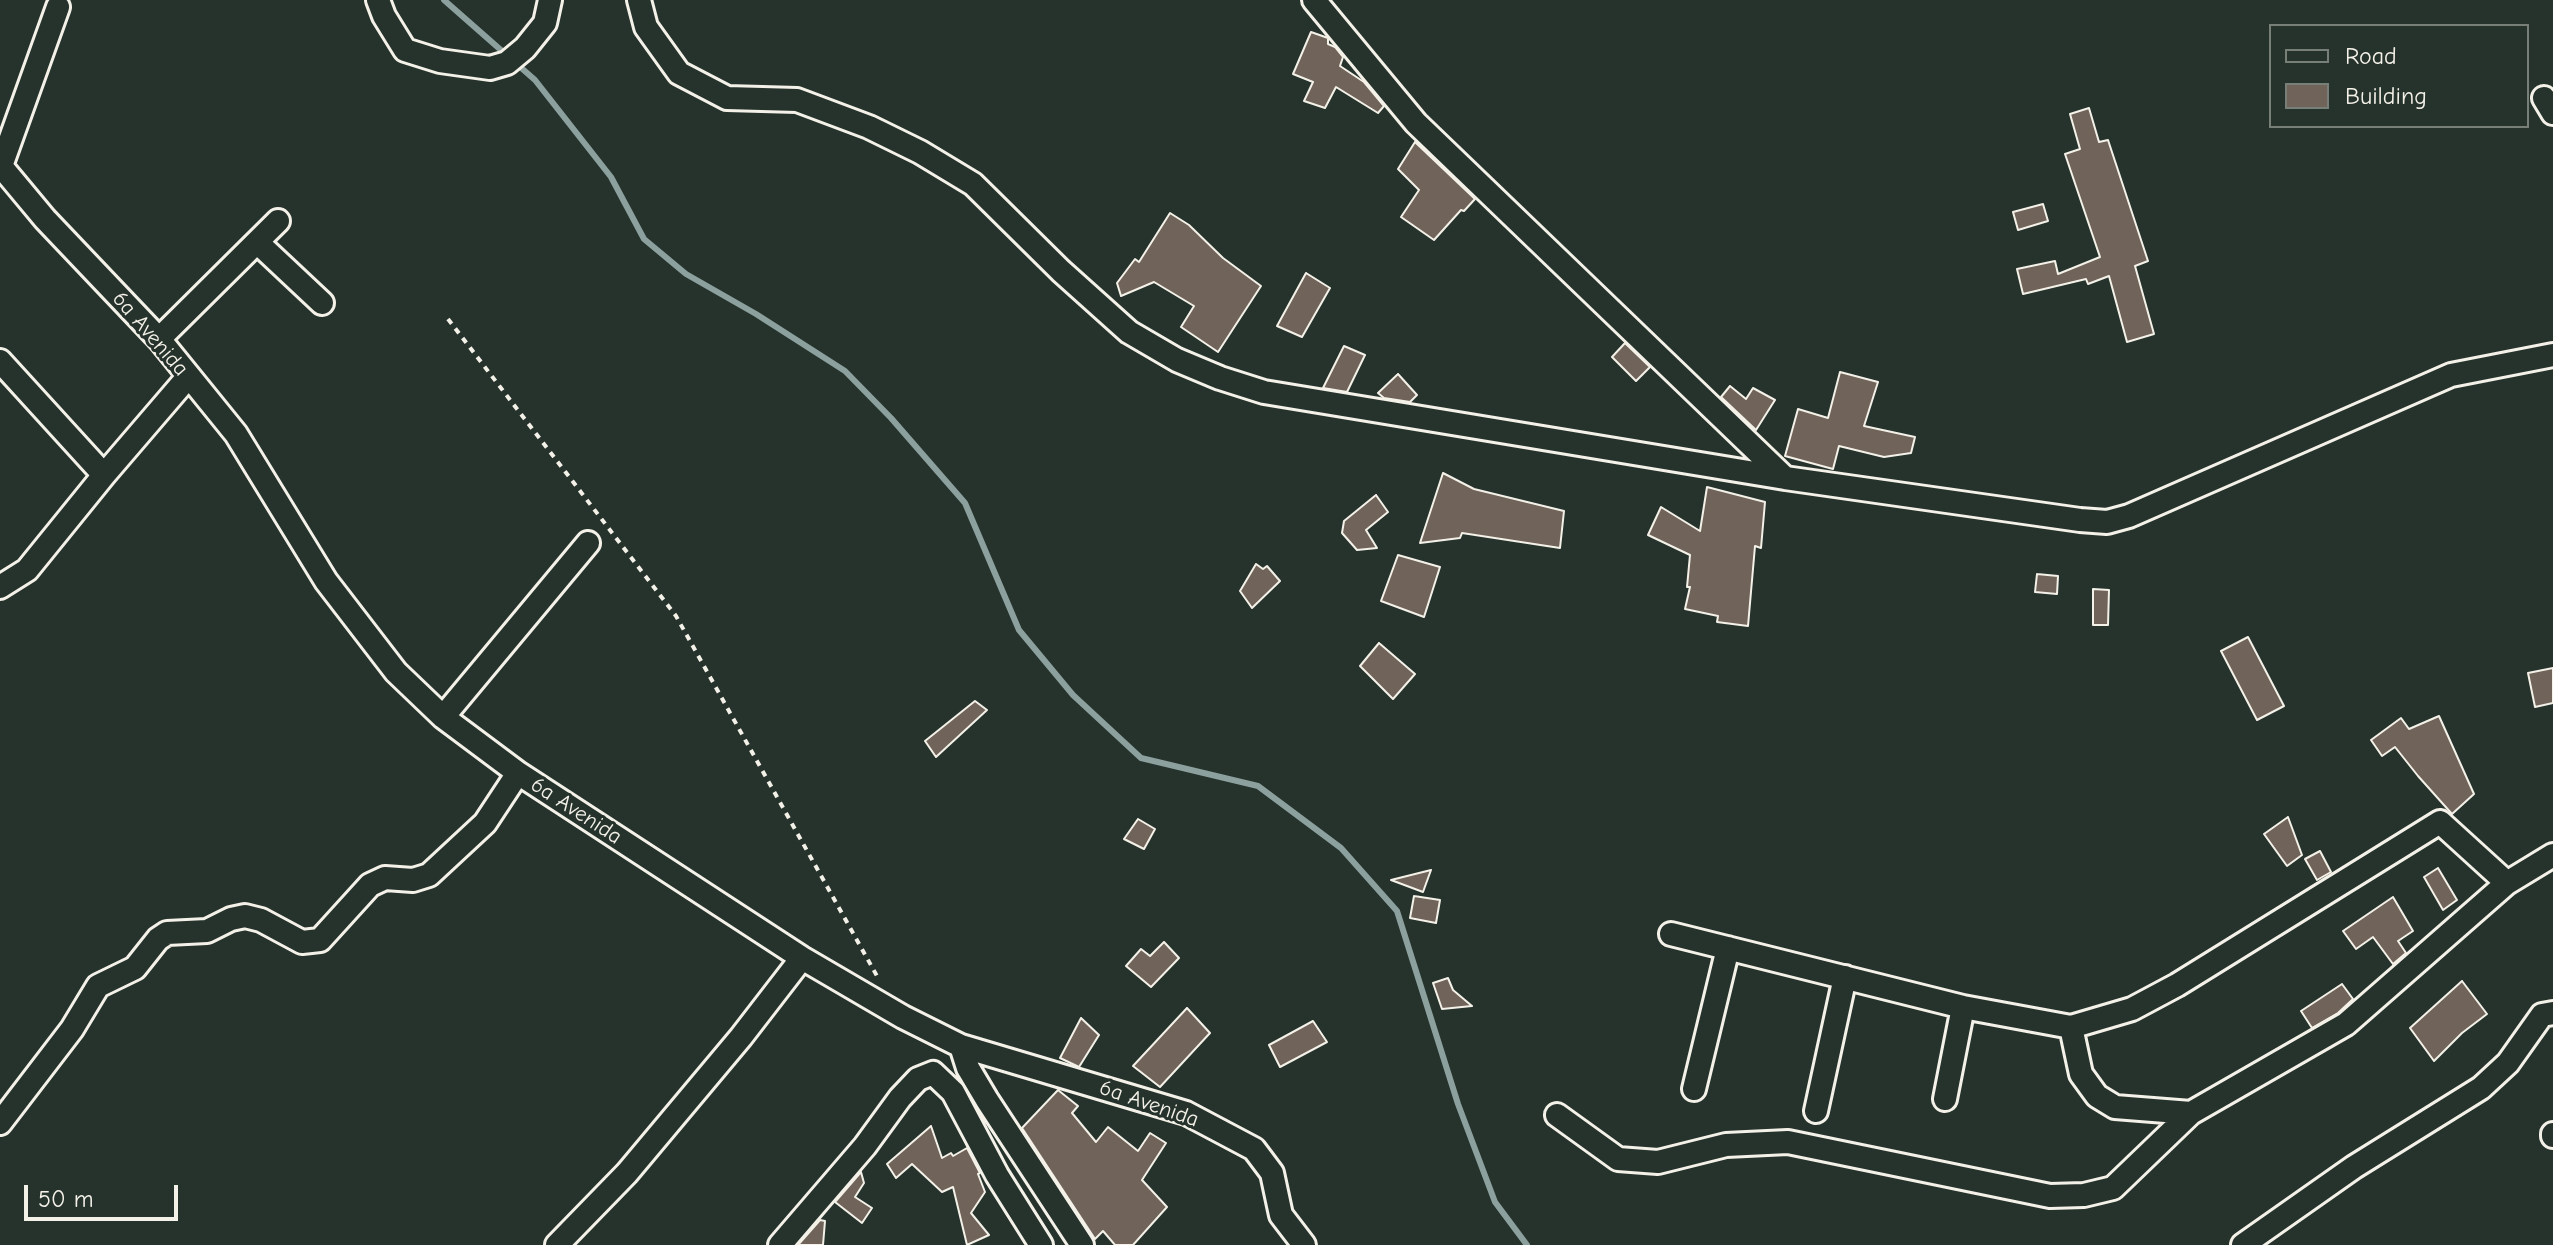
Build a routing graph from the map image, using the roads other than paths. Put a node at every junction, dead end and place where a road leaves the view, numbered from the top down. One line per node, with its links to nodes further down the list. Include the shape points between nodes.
1 (378, 0): 2 (street, via 405,50 490,68 507,63 525,48 545,23)
2 (550, 0)
3 (639, 0): 15 (street, via 646,27 679,73 727,98 797,100 920,152 973,184 1129,332 1220,378 1264,392)
4 (1314, 0): 15 (street, via 1416,123)
5 (58, 7): 6 (street)
6 (0, 166): 10 (street, 6a Avenida)
7 (278, 221): 8 (street)
8 (257, 242): 9 (street); 10 (street)
9 (322, 303)
10 (159, 339): 13 (street, 6a Avenida)
11 (2553, 355): 15 (street, via 2451,375 2107,522)
12 (0, 361): 14 (street)
13 (188, 377): 14 (street); 18 (street, 6a Avenida, via 236,434 326,581 396,672)
14 (104, 475): 17 (street, via 27,570)
15 (1785, 478)
16 (588, 543): 18 (street)
17 (0, 587)
18 (443, 717): 19 (street, 6a Avenida)
19 (518, 773): 24 (street, 6a Avenida); 37 (street, via 485,823 429,875 385,878 370,885 320,940 302,942 245,916 207,931 167,933 158,939 135,968 98,986)
20 (2553, 855): 21 (street)
21 (2507, 883): 28 (street, via 2440,822 2177,985 2132,1009); 35 (street, via 2346,1024)
22 (1671, 934): 23 (street)
23 (1728, 948): 25 (street); 31 (street)
24 (802, 958): 29 (street, 6a Avenida); 38 (street, via 627,1173)
25 (1845, 977): 26 (street); 34 (street)
26 (1963, 1007): 28 (street); 33 (street)
27 (2553, 1013): 43 (street, via 2542,1015 2508,1063 2481,1088)
28 (2071, 1027): 35 (street, via 2081,1074 2097,1096 2115,1107)
29 (961, 1046): 30 (street); 42 (street, 6a Avenida, via 1186,1113 1254,1149 1272,1173 1281,1215)
30 (968, 1068): 32 (street); 41 (street)
31 (1694, 1089)
32 (953, 1092): 39 (street, via 933,1073 918,1079); 40 (street)
33 (1945, 1099)
34 (1816, 1111)
35 (2191, 1113): 36 (street, via 2113,1188 2061,1196 1788,1142 1726,1145 1658,1162 1618,1159)
36 (1557, 1115)
37 (0, 1123)
38 (557, 1245)
39 (780, 1245)
40 (1041, 1245)
41 (1082, 1245)
42 (1304, 1245)
43 (2243, 1245)

